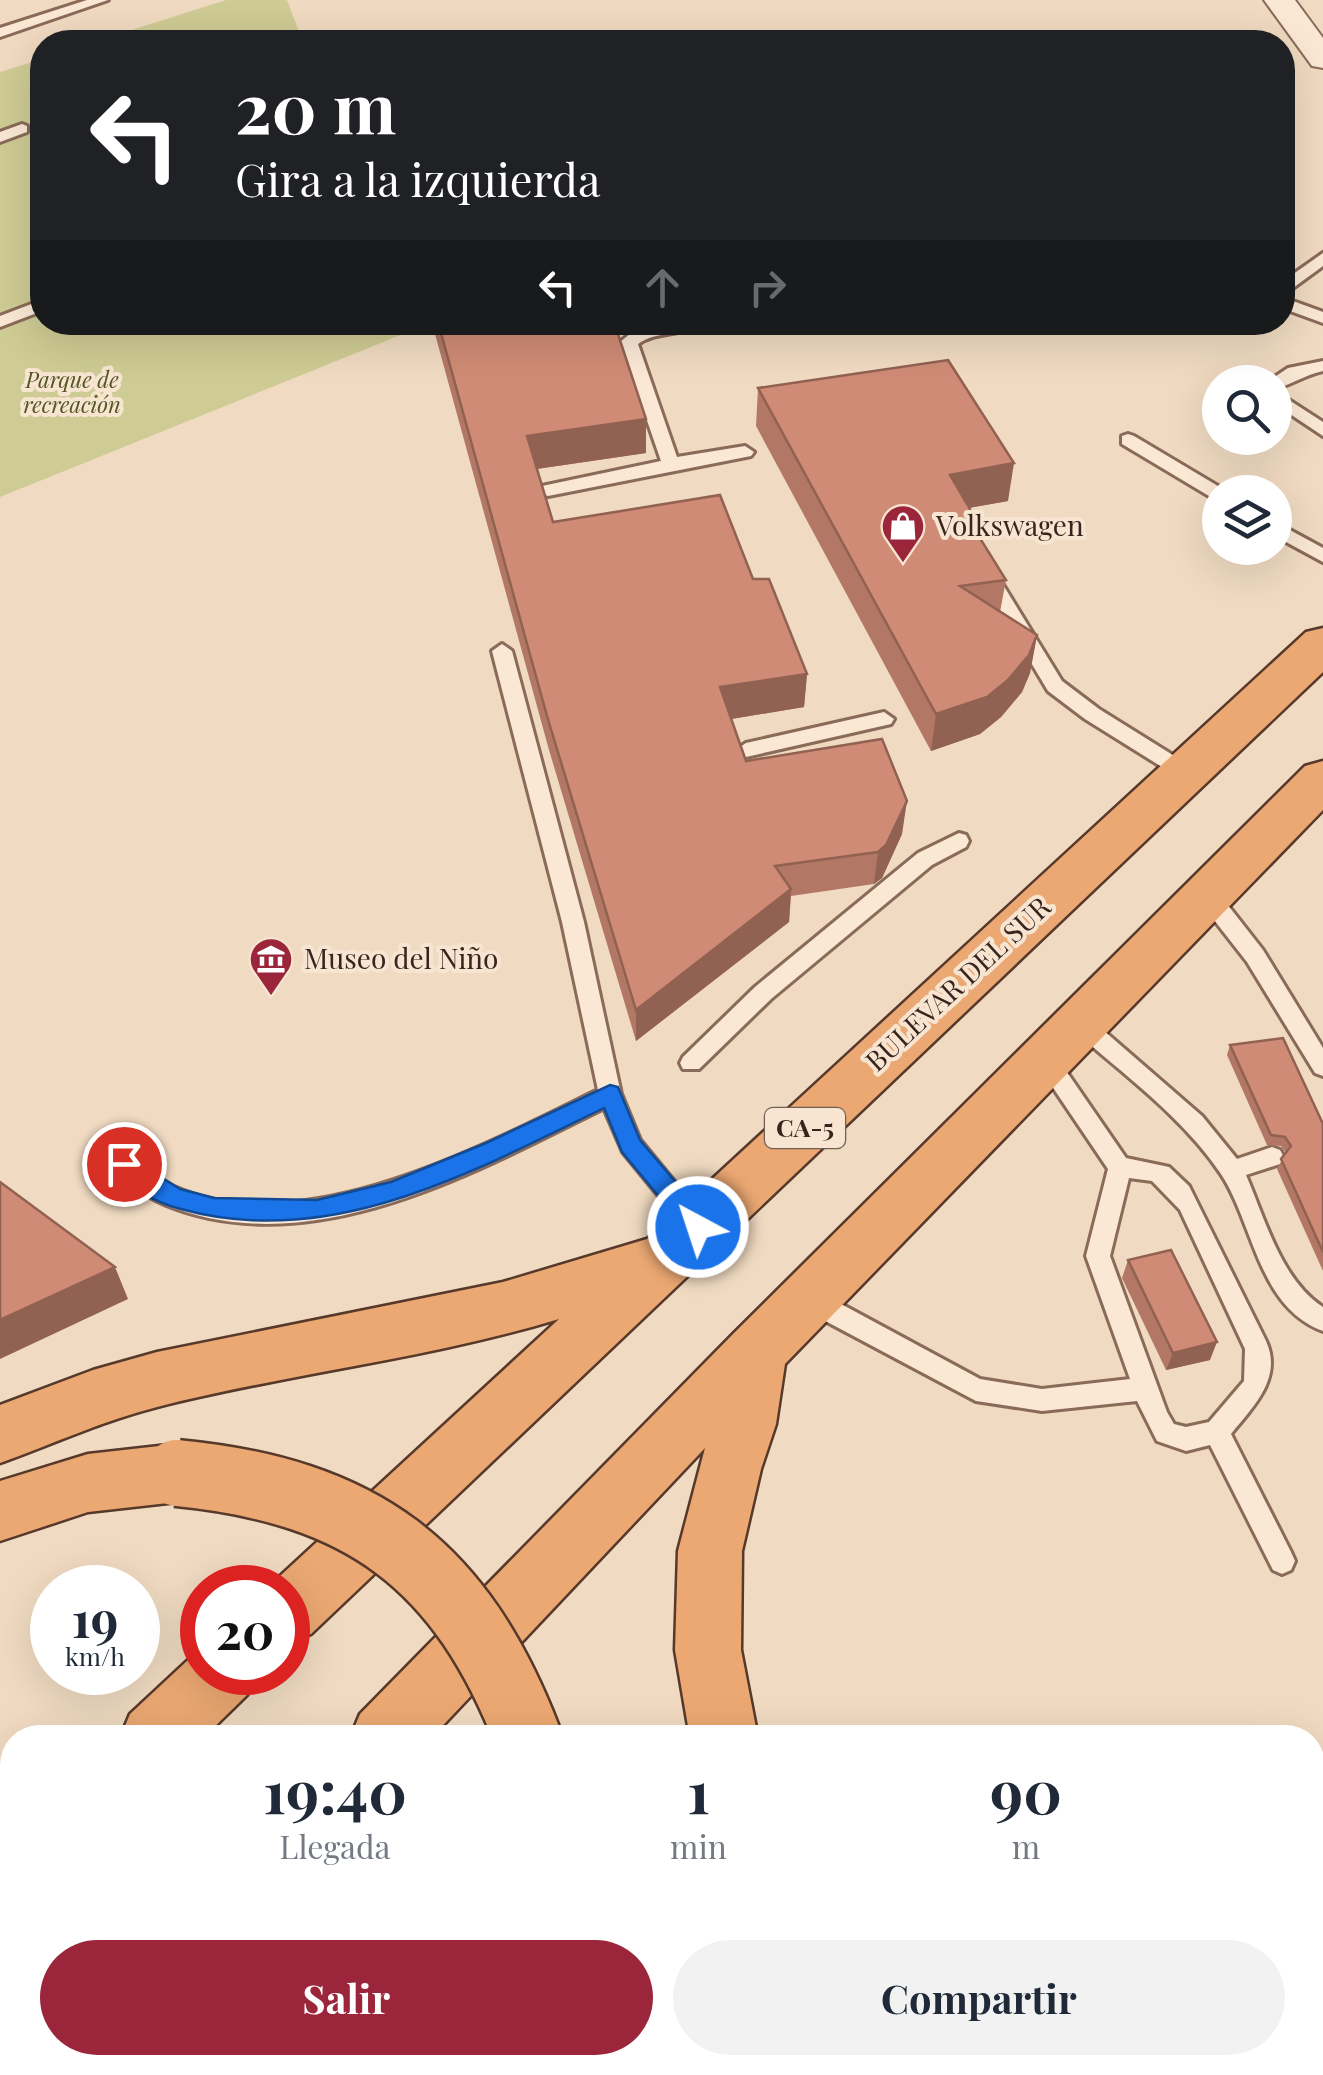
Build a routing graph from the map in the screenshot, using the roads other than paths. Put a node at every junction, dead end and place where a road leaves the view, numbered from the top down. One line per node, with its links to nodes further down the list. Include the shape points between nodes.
1 (43, 0): 4 (lane)
2 (100, 0): 4 (lane)
3 (1278, 0): 6 (street)
4 (66, 14): 5 (lane)
5 (0, 33)
6 (1323, 59)
7 (22, 129): 8 (lane)
8 (0, 137)
9 (1323, 258): 10 (lane)
10 (1295, 281)
11 (1295, 307): 13 (lane)
12 (30, 310): 14 (lane)
13 (1323, 318)
14 (0, 322)
15 (639, 335): 22 (lane, via 629,342)
16 (1292, 373): 17 (lane)
17 (1321, 374)
18 (1292, 408): 19 (lane)
19 (1323, 430)
20 (1128, 440): 23 (lane)
21 (744, 452): 22 (lane)
22 (672, 464): 24 (lane)
23 (1202, 484)
24 (548, 490)
25 (1292, 538): 26 (lane)
26 (1323, 556)
27 (980, 563): 32 (lane, via 1056,686)
28 (1323, 644): 32 (highway, BULEVAR DEL SUR / CA-5)
29 (502, 651): 39 (lane)
30 (884, 719): 31 (lane)
31 (746, 750)
32 (1185, 772): 44 (highway, BULEVAR DEL SUR / CA-5)
33 (1323, 779): 35 (highway)
34 (959, 842): 37 (lane, via 925,859 763,993)
35 (1208, 896): 36 (highway); 38 (lane, via 1255,956)
36 (1062, 1041): 42 (lane); 43 (lane, via 1194,1122); 45 (highway)
37 (691, 1064)
38 (1323, 1067)
39 (610, 1094): 40 (lane, via 394,1192 317,1210 214,1208 174,1197); 44 (lane, via 630,1145)
40 (106, 1147)
41 (1272, 1157): 43 (lane)
42 (1120, 1168): 48 (lane, via 1098,1256); 49 (lane, via 1154,1168 1176,1186 1257,1349 1256,1384)
43 (1232, 1170): 46 (lane, via 1286,1286)
44 (684, 1241): 50 (highway, via 576,1290 130,1386); 53 (highway, BULEVAR DEL SUR / CA-5)
45 (808, 1299): 47 (highway); 48 (lane, via 976,1390 1042,1400)
46 (1323, 1320)
47 (756, 1352): 56 (highway); 58 (highway, via 745,1424 710,1551 708,1650)
48 (1144, 1389): 49 (lane, via 1166,1433 1186,1438)
49 (1217, 1432): 52 (lane)
50 (0, 1435)
51 (0, 1512): 57 (highway, bridge, via 88,1483 177,1473 222,1474 306,1496 352,1516 434,1575 495,1656)
52 (1282, 1561)
53 (310, 1591)
54 (199, 1695): 55 (highway)
55 (168, 1725)
56 (397, 1725)
57 (524, 1725)
58 (722, 1725)

